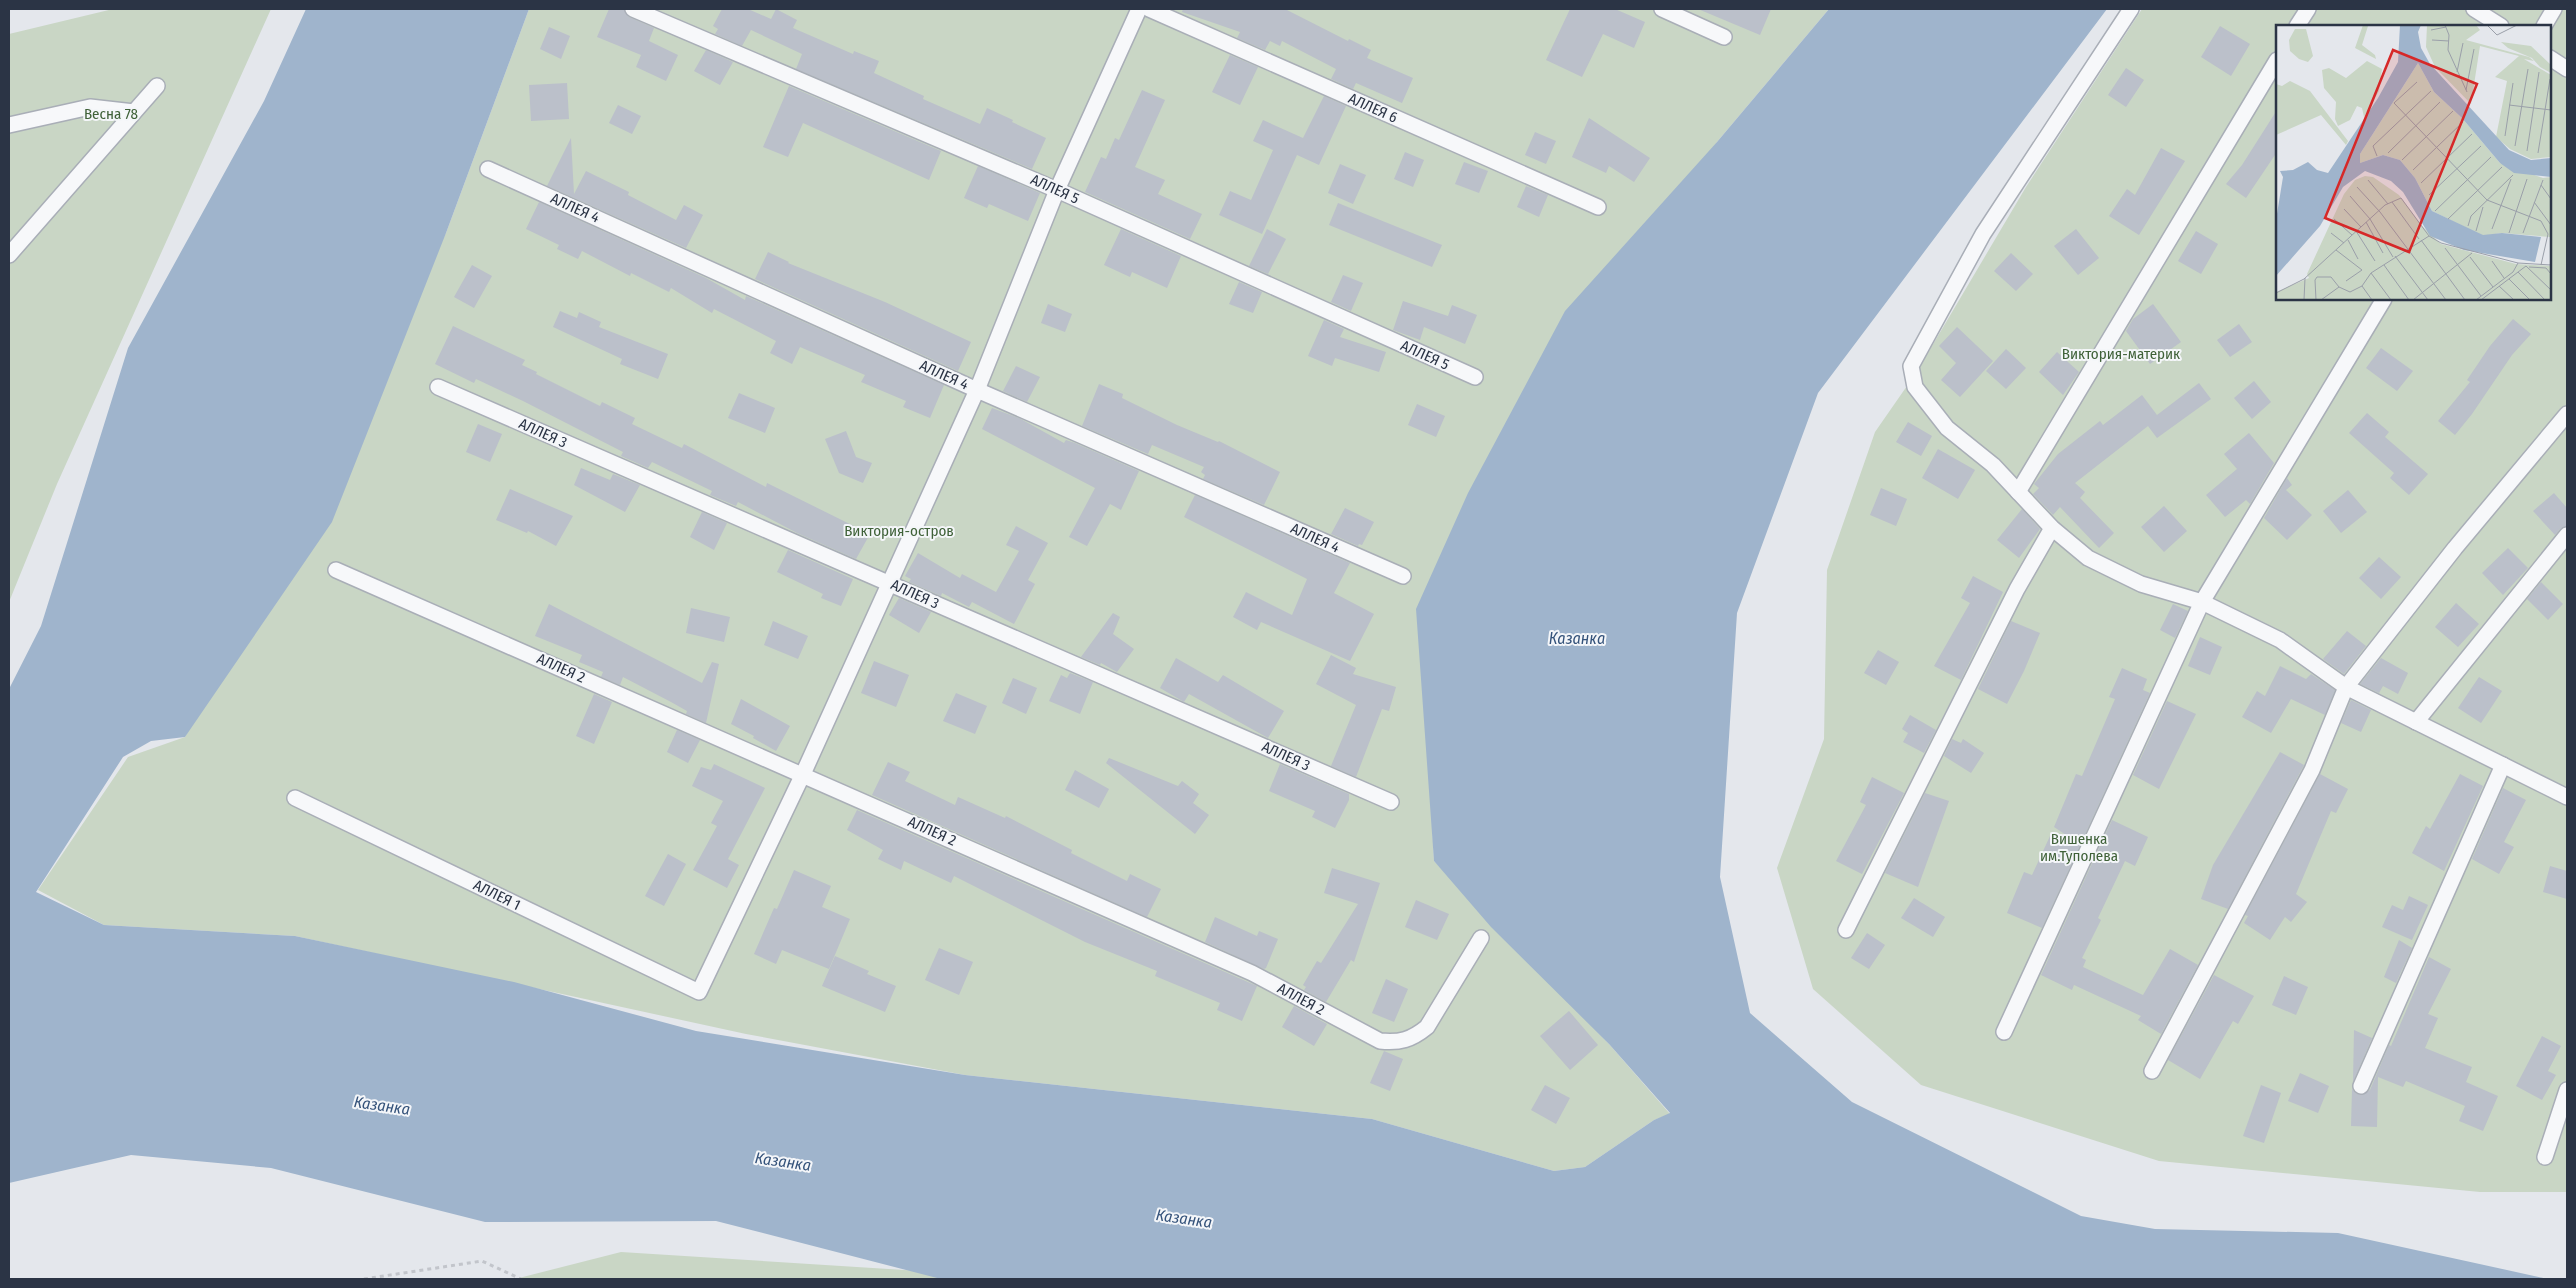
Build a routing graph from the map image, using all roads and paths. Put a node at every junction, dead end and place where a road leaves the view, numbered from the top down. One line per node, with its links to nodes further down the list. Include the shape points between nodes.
1 (633, 9): 20 (lane, АЛЛЕЯ 5)
2 (1139, 9): 20 (lane)
3 (1148, 9): 21 (lane, АЛЛЕЯ 6)
4 (1662, 9): 12 (lane)
5 (2131, 9): 28 (lane, via 1984,234 1911,366 1915,387 1947,428 1992,465)
6 (2308, 9): 9 (lane)
7 (2474, 9): 10 (lane)
8 (2554, 9): 11 (lane)
9 (2299, 25)
10 (2499, 25)
11 (2545, 25)
12 (1724, 37)
13 (2551, 59): 15 (lane)
14 (2276, 62): 28 (lane)
15 (2567, 69)
16 (157, 86): 17 (lane)
17 (134, 112): 18 (lane, via 90,108); 22 (lane)
18 (9, 125)
19 (488, 169): 26 (lane, АЛЛЕЯ 4)
20 (1057, 190): 24 (lane, АЛЛЕЯ 5); 26 (lane)
21 (1598, 207)
22 (9, 255)
23 (2383, 300): 34 (lane)
24 (1475, 377)
25 (438, 387): 33 (lane, АЛЛЕЯ 3)
26 (977, 390): 32 (lane, АЛЛЕЯ 4); 33 (lane)
27 (2567, 414): 35 (lane, via 2455,548)
28 (2018, 492): 29 (lane)
29 (2052, 528): 34 (lane, via 2088,558 2141,584); 42 (lane, via 2017,589)
30 (2567, 535): 36 (lane)
31 (336, 570): 38 (lane, АЛЛЕЯ 2)
32 (1403, 576)
33 (889, 583): 38 (lane); 41 (lane, АЛЛЕЯ 3)
34 (2202, 602): 35 (lane, via 2280,640); 44 (lane)
35 (2346, 687): 36 (lane); 45 (lane, via 2312,770)
36 (2416, 722): 37 (lane)
37 (2503, 765): 39 (lane); 46 (lane)
38 (803, 774): 40 (lane, АЛЛЕЯ 1, via 699,992); 43 (lane, АЛЛЕЯ 2, via 1252,973 1380,1041 1397,1043 1414,1038 1427,1027)
39 (2567, 797)
40 (295, 798)
41 (1391, 802)
42 (1846, 930)
43 (1481, 938)
44 (2004, 1032)
45 (2152, 1071)
46 (2361, 1086)
47 (2567, 1090): 48 (lane)
48 (2545, 1157)
49 (364, 1279): 50 (path, via 482,1261)
50 (521, 1279)

